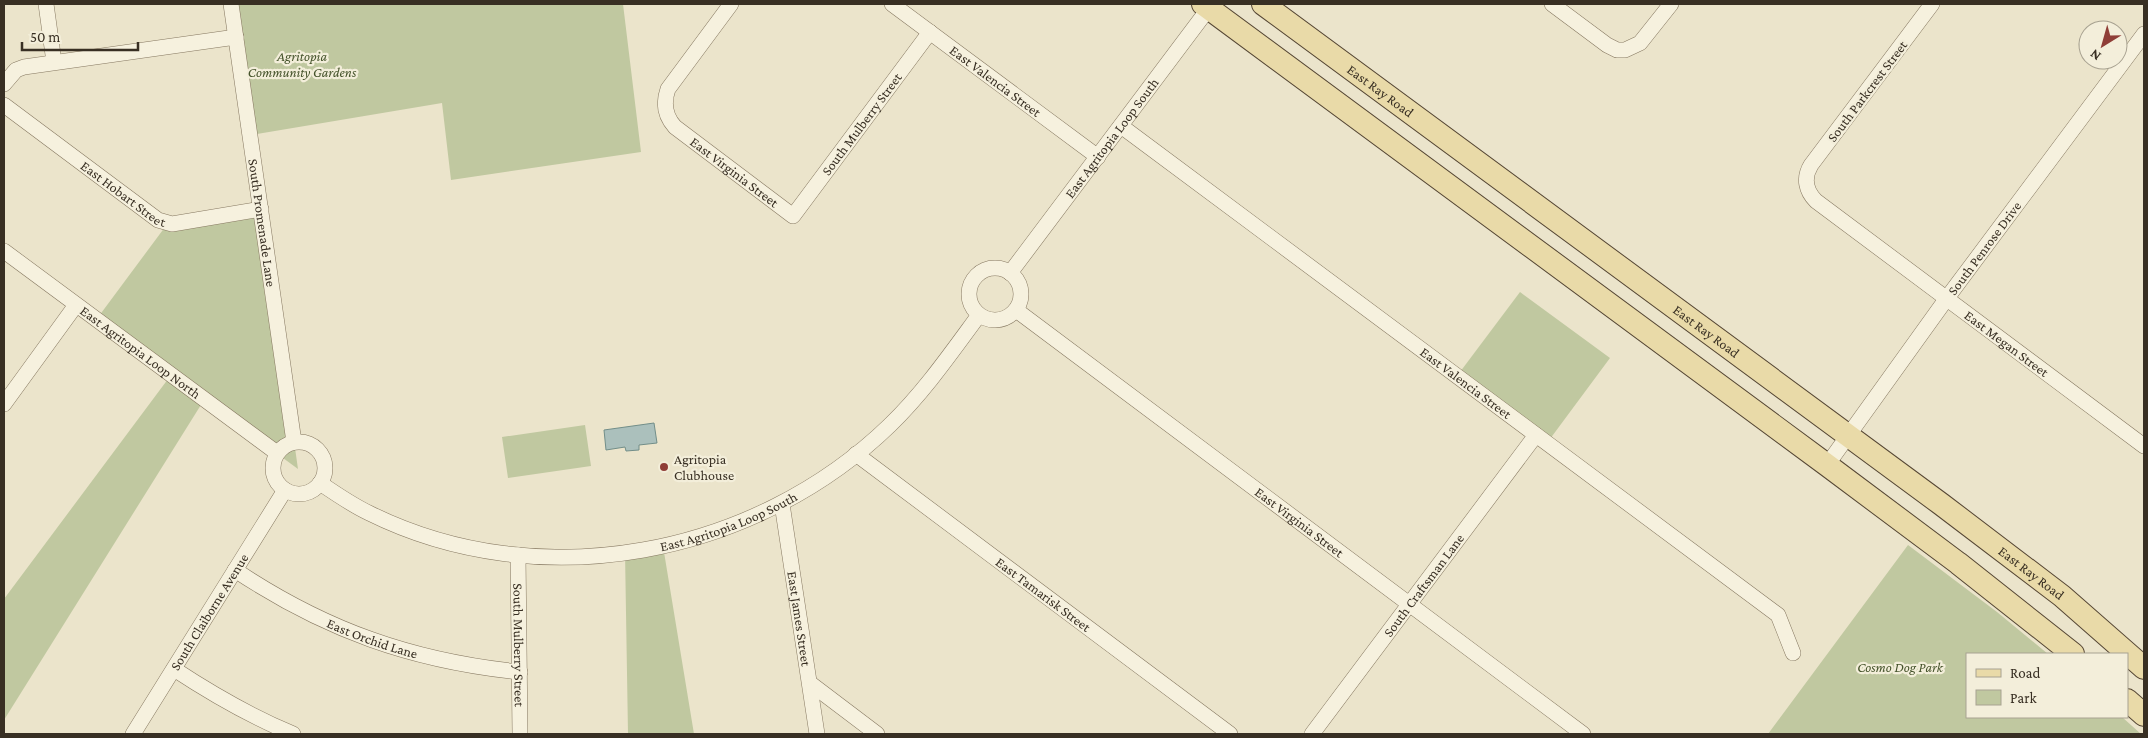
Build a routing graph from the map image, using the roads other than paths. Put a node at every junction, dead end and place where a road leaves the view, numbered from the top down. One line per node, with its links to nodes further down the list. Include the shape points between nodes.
1 (46, 4): 13 (street)
2 (231, 4): 12 (street, South Promenade Lane)
3 (731, 4): 20 (street, East Virginia Street, via 668,89 664,98 667,119)
4 (892, 4): 10 (street, East Valencia Street)
5 (1263, 4): 29 (main road, East Ray Road)
6 (1552, 4): 7 (street, via 1617,50 1626,50 1640,43)
7 (1671, 4)
8 (1932, 4): 18 (street, South Parkcrest Street, via 1811,165)
9 (1208, 5): 16 (street, East Agritopia Loop South); 34 (main road)
10 (930, 32): 17 (street, East Valencia Street); 20 (street, South Mulberry Street)
11 (2144, 34): 23 (street, South Penrose Drive)
12 (236, 37): 13 (street); 19 (street, South Promenade Lane)
13 (54, 62): 14 (street, via 16,70)
14 (4, 84)
15 (4, 105): 19 (street, East Hobart Street, via 158,220 172,224)
16 (1121, 126): 17 (street, East Agritopia Loop South); 28 (street, East Valencia Street)
17 (1098, 157): 22 (street, East Agritopia Loop South)
18 (1806, 180): 23 (street, East Megan Street, via 1808,191 1816,201)
19 (261, 210): 30 (street, South Promenade Lane)
20 (794, 216)
21 (4, 252): 24 (street, East Agritopia Loop North)
22 (1010, 273): 25 (street, via 1020,287 1020,303); 26 (street, via 994,268 974,278 969,298)
23 (1947, 298): 29 (street, South Penrose Drive); 31 (street, East Megan Street)
24 (76, 306): 27 (street); 32 (street, East Agritopia Loop North)
25 (1016, 310): 26 (street, via 1010,316 994,320); 40 (street, East Virginia Street)
26 (979, 315): 33 (street, East Agritopia Loop South, via 933,378 890,425)
27 (5, 398)
28 (1536, 435): 40 (street, South Craftsman Lane); 41 (street, East Valencia Street, via 1778,616)
29 (1848, 436): 34 (street, South Penrose Drive); 43 (main road, East Ray Road, via 2062,596)
30 (294, 442): 32 (street); 35 (street, via 312,445 319,450 325,467)
31 (2144, 446)
32 (277, 454): 36 (street, via 273,469)
33 (856, 454): 37 (street, East Agritopia Loop South); 56 (street, East Tamarisk Street)
34 (1826, 465): 42 (main road)
35 (320, 483): 36 (street, via 315,489 300,494); 38 (street, East Agritopia Loop South, via 370,513 406,528 449,543)
36 (285, 490): 39 (street, South Claiborne Avenue)
37 (782, 504): 38 (street, East Agritopia Loop South, via 726,528 678,543 598,557); 48 (street, East James Street)
38 (518, 555): 47 (street, South Mulberry Street)
39 (235, 570): 46 (street, South Claiborne Avenue); 47 (street, East Orchid Lane, via 289,604 353,634 434,660)
40 (1409, 604): 57 (street, South Craftsman Lane); 58 (street, East Virginia Street)
41 (1793, 653)
42 (2072, 653)
43 (2127, 653)
44 (2128, 654): 45 (main road, East Ray Road)
45 (2144, 668)
46 (174, 669): 51 (street, South Claiborne Avenue); 52 (street, via 251,716)
47 (520, 672): 53 (street, South Mulberry Street)
48 (810, 684): 54 (street, East James Street); 55 (street)
49 (2128, 701): 50 (main road)
50 (2144, 715)
51 (133, 734)
52 (292, 734)
53 (520, 734)
54 (818, 734)
55 (877, 734)
56 (1230, 734)
57 (1312, 734)
58 (1583, 734)

